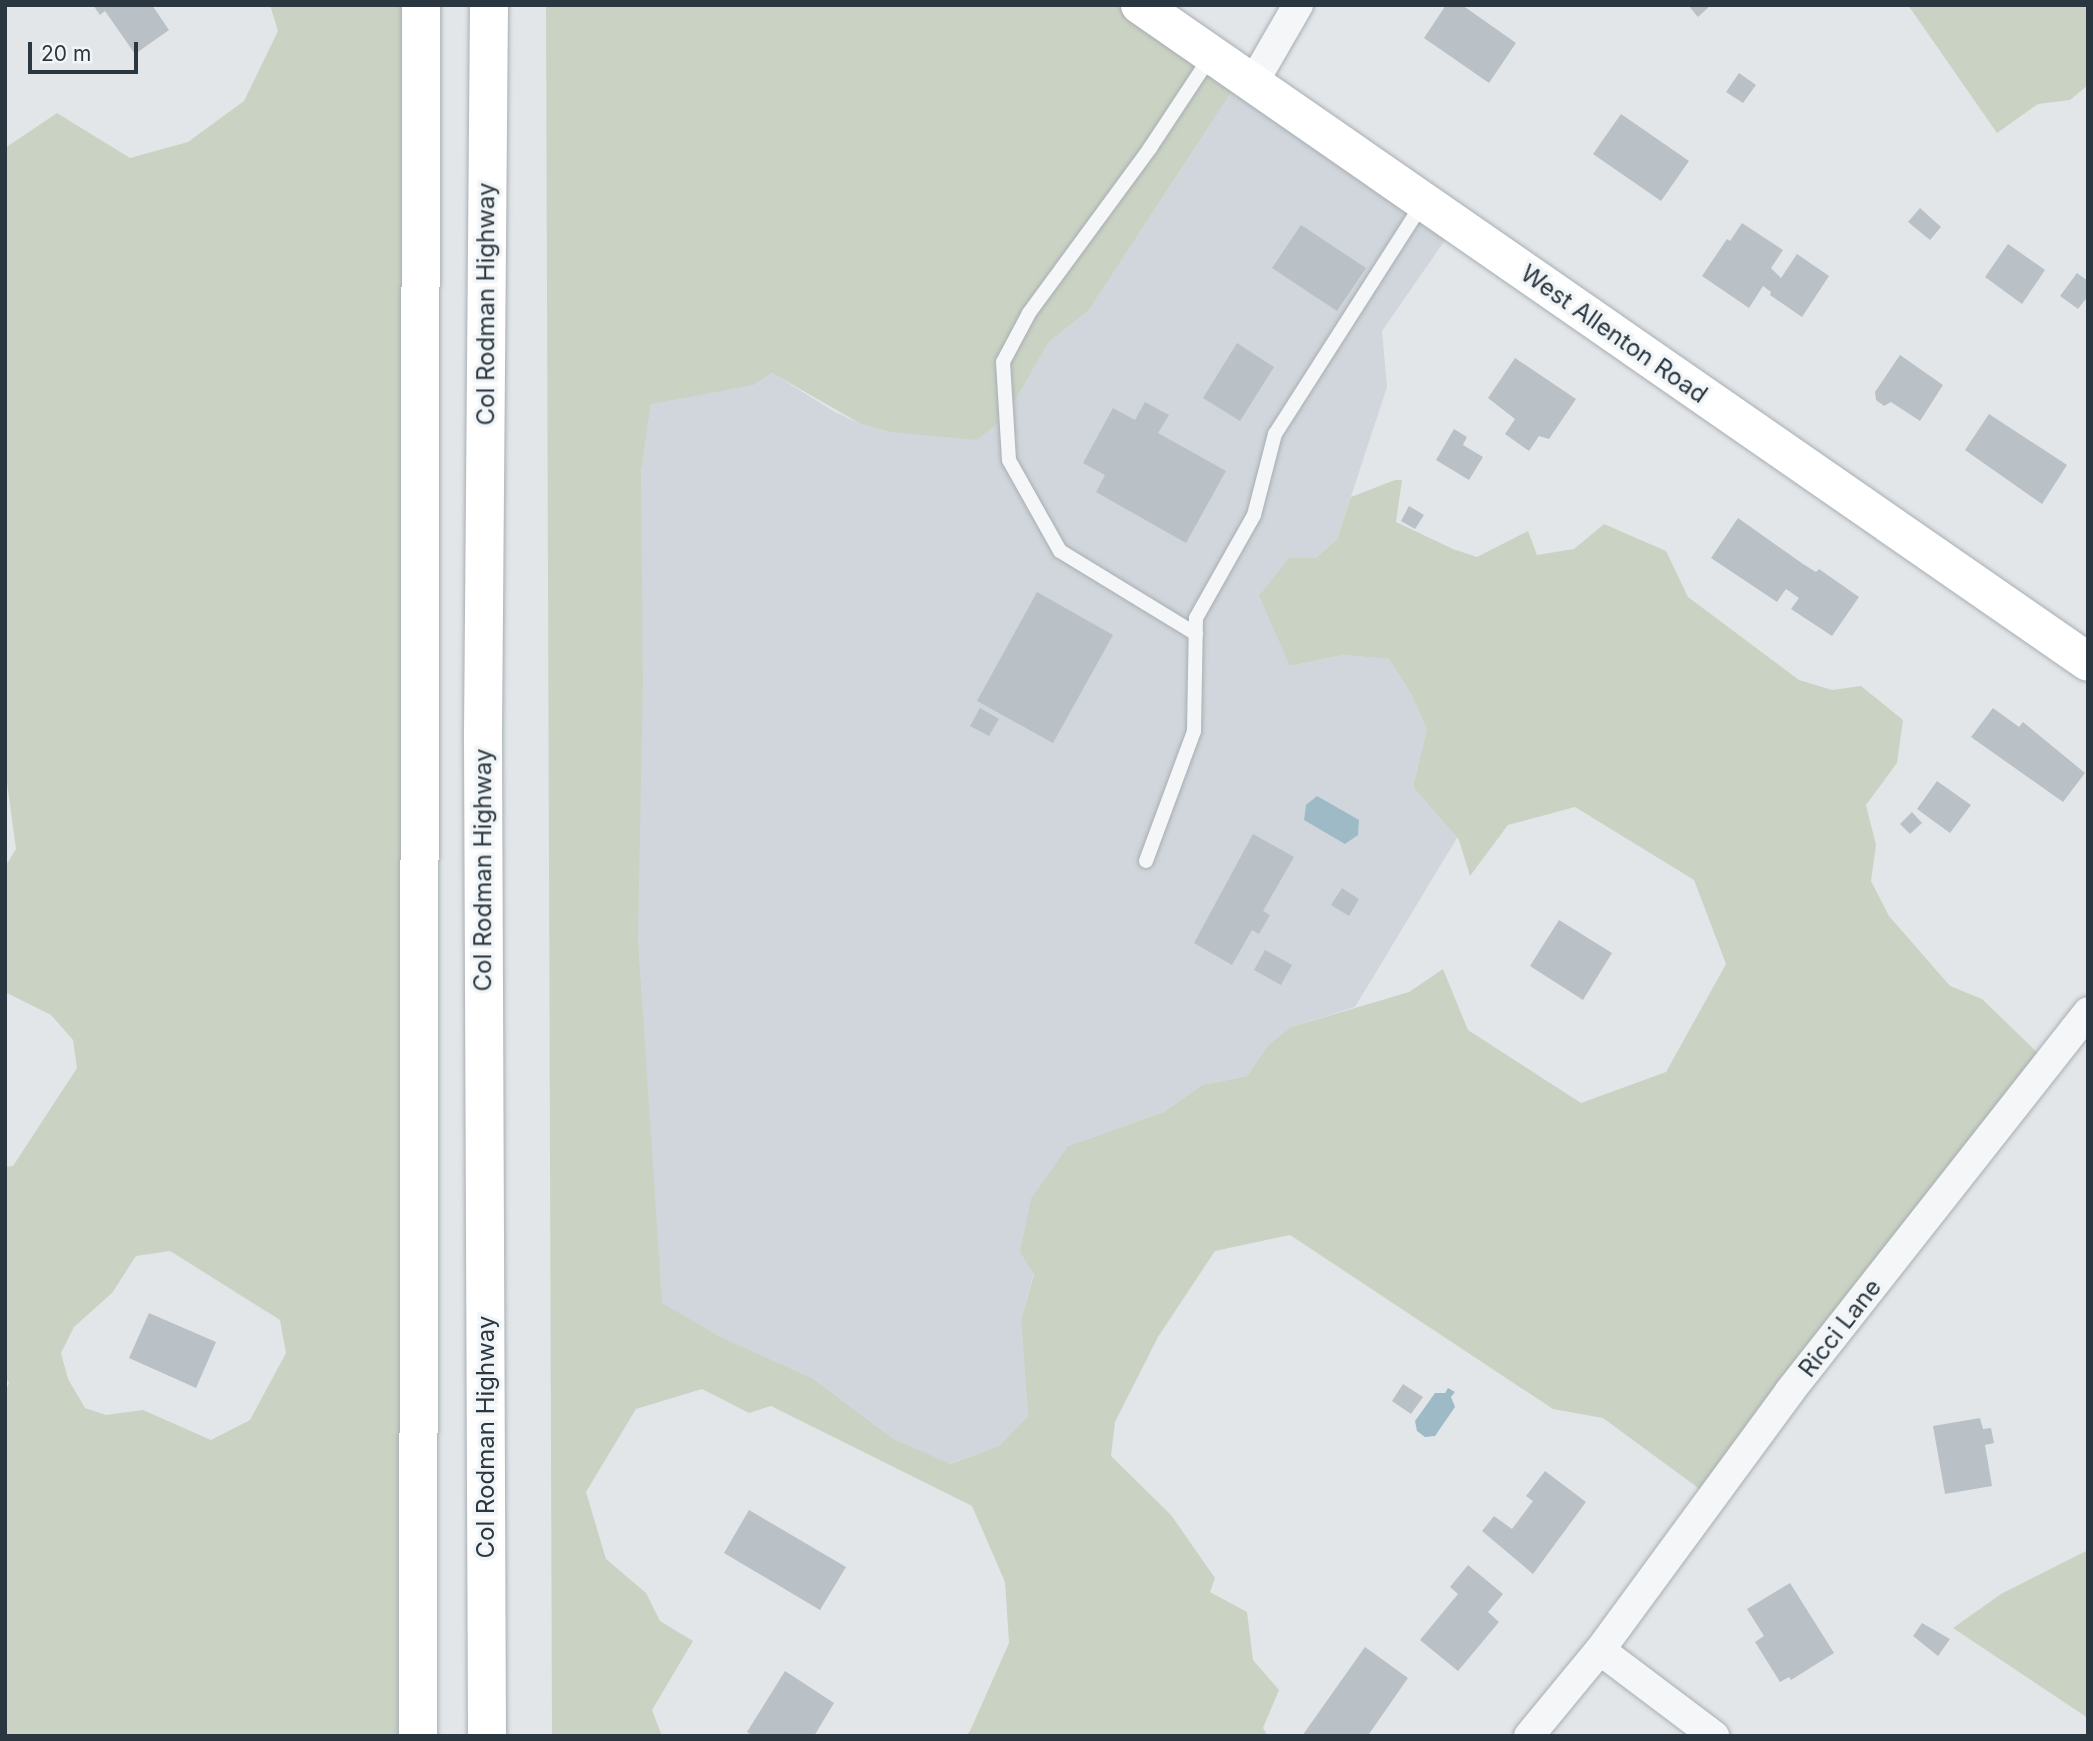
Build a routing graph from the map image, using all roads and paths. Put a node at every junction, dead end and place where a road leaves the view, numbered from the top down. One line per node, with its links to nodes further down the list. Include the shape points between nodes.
1 (421, 5): 13 (main road)
2 (489, 5): 14 (main road, Col Rodman Highway, via 483,721)
3 (1140, 5): 5 (main road, West Allenton Road)
4 (1298, 5): 6 (street)
5 (1212, 55): 6 (main road, West Allenton Road); 8 (lane, via 1029,313 1003,362 1009,460 1059,551)
6 (1253, 83): 7 (main road, West Allenton Road)
7 (1423, 202): 8 (lane, via 1275,434 1254,514 1196,618); 9 (main road, West Allenton Road)
8 (1196, 634): 10 (lane, via 1194,731)
9 (2088, 662)
10 (1146, 861)
11 (2088, 1012): 12 (street, Ricci Lane, via 1790,1391)
12 (1600, 1650): 15 (street, Ricci Lane); 16 (street)
13 (418, 1736)
14 (487, 1736)
15 (1529, 1736)
16 (1714, 1736)

